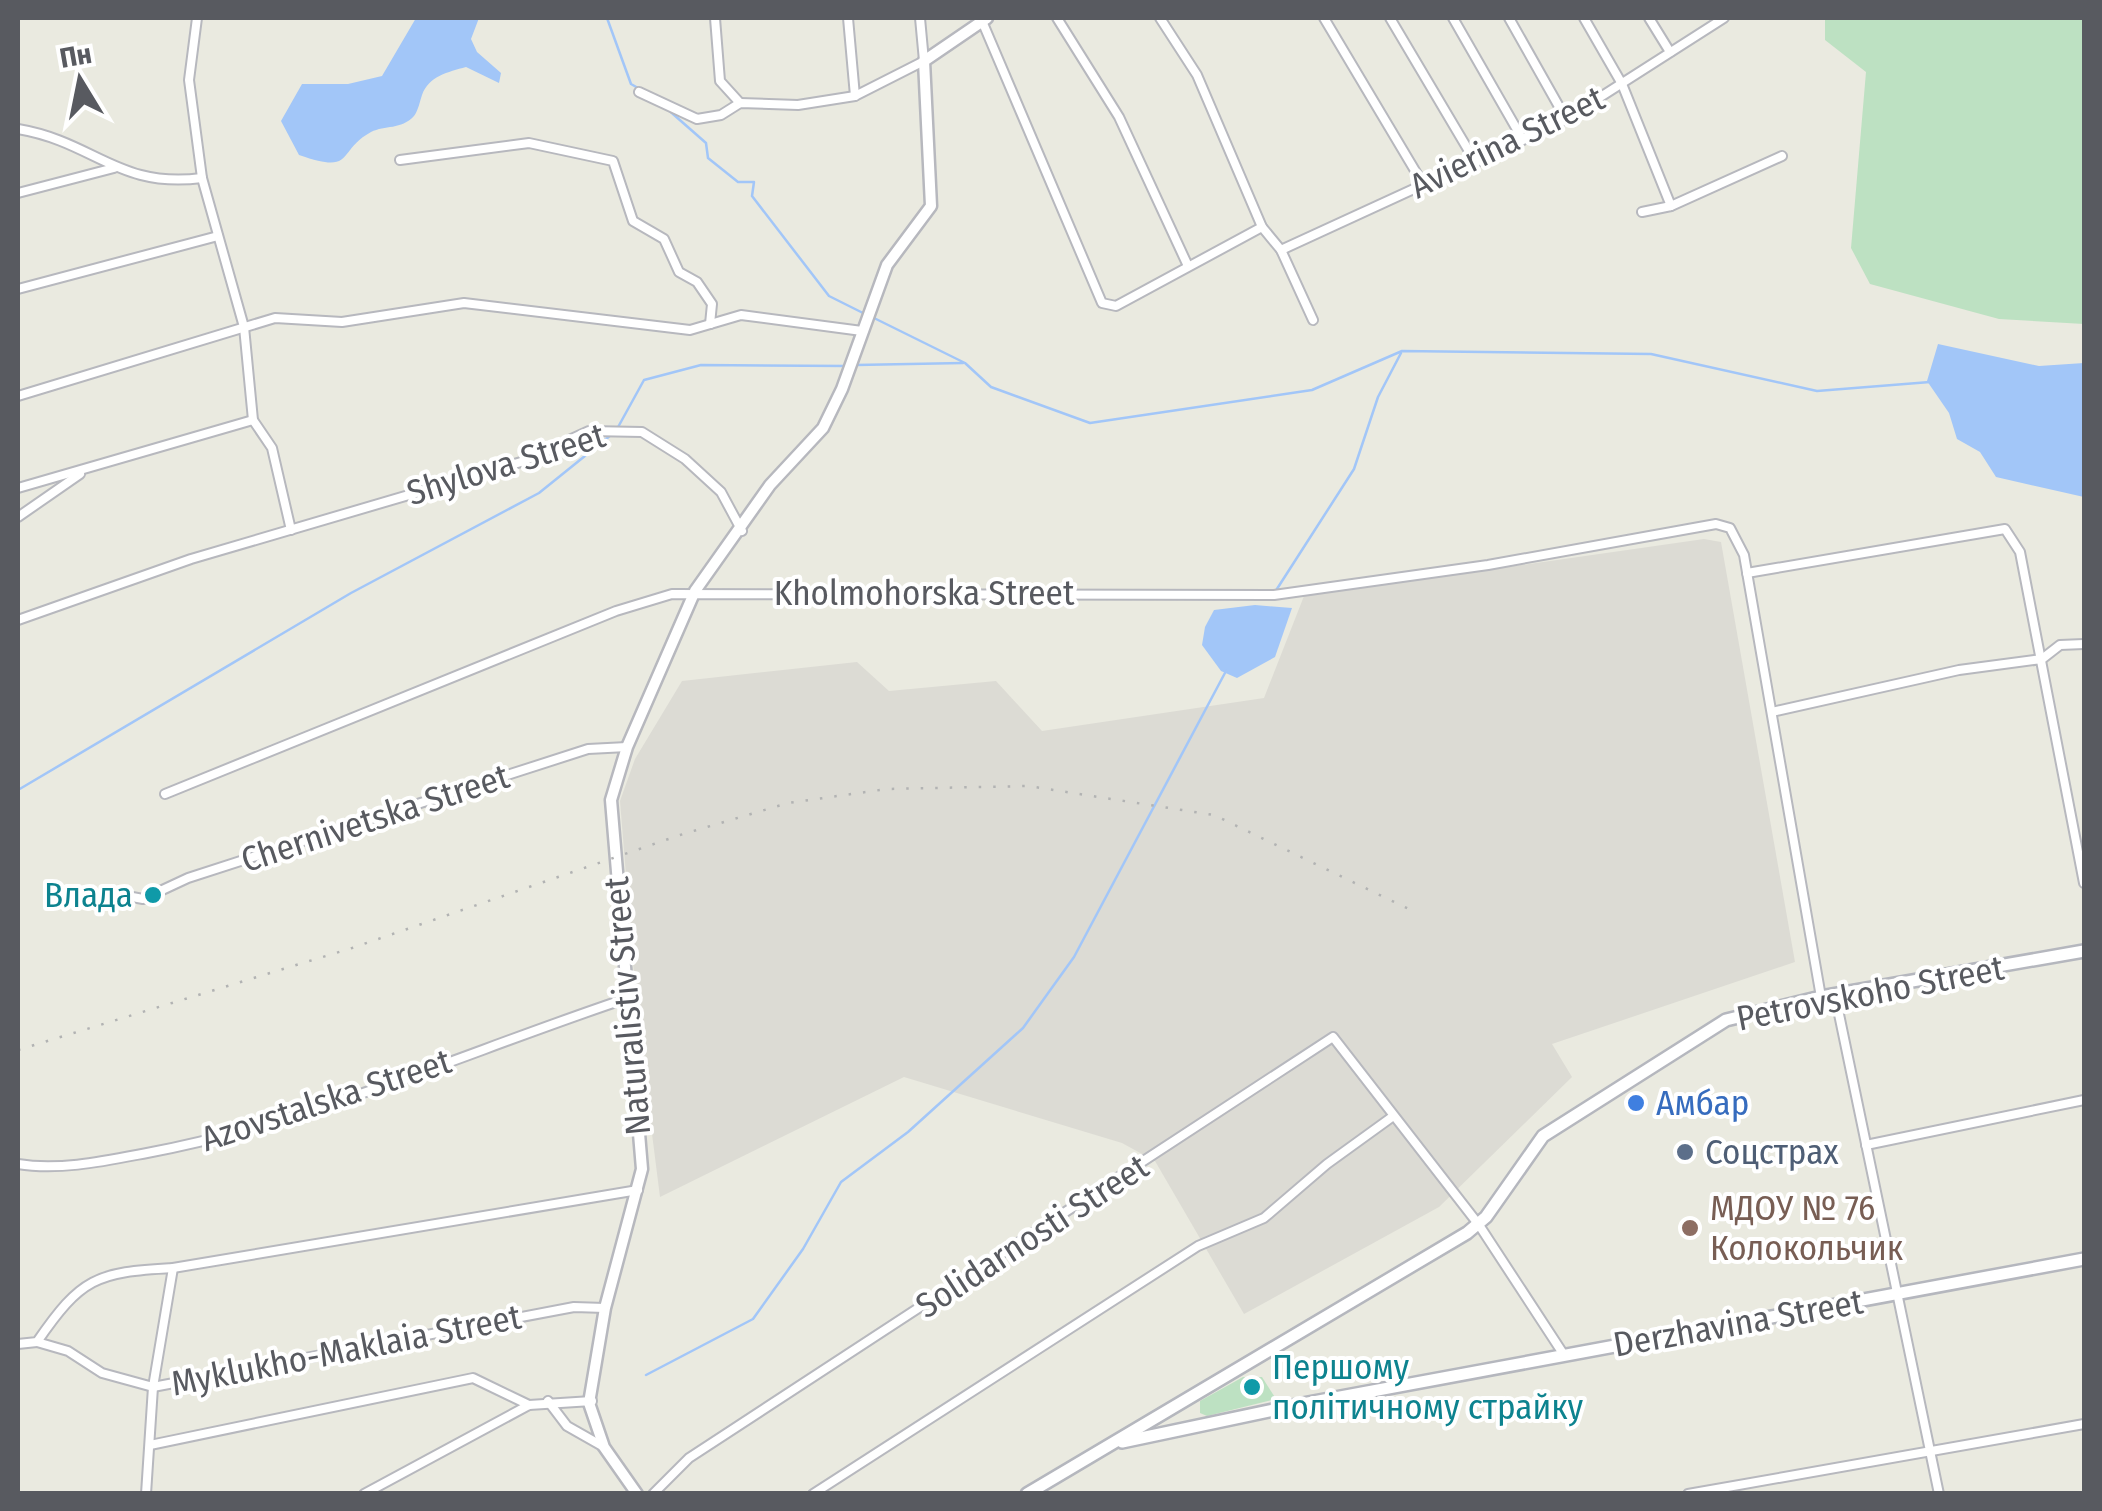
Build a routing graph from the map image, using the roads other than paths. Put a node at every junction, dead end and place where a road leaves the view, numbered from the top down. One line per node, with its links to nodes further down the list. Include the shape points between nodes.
1 (197, 18): 29 (street, via 189,80)
2 (715, 18): 21 (street, via 720,81)
3 (848, 18): 20 (street)
4 (920, 18): 17 (street)
5 (1057, 18): 37 (street, via 1119,117)
6 (1160, 18): 34 (street, via 1197,75)
7 (1324, 18): 30 (street)
8 (1390, 18): 27 (street)
9 (1453, 18): 24 (street)
10 (1510, 18): 22 (street)
11 (1584, 18): 18 (street)
12 (1649, 18): 16 (street)
13 (1724, 18): 15 (street, Avierina Street)
14 (984, 20): 17 (street); 37 (street, via 1102,302 1116,306)
15 (1712, 20): 16 (street, Avierina Street)
16 (1670, 52): 18 (street, Avierina Street)
17 (924, 61): 20 (street); 42 (street, Naturalistiv Street, via 933,202 888,264)
18 (1622, 84): 22 (street, Avierina Street); 32 (street)
19 (639, 92): 21 (street, via 697,118 721,115)
20 (855, 96): 21 (street, via 798,105)
21 (740, 103)
22 (1566, 120): 24 (street, Avierina Street)
23 (18, 129): 28 (street, via 52,135)
24 (1523, 140): 27 (street, Avierina Street)
25 (1782, 156): 32 (street)
26 (400, 160): 40 (street, via 528,143 613,161 633,220 664,239 679,272 697,282 712,304)
27 (1476, 163): 30 (street, Avierina Street)
28 (114, 168): 29 (street, via 149,180); 31 (street)
29 (202, 178): 35 (street)
30 (1423, 184): 36 (street, Avierina Street)
31 (18, 192)
32 (1671, 206): 33 (street)
33 (1642, 212)
34 (1262, 228): 36 (street); 37 (street)
35 (218, 236): 38 (street); 41 (street)
36 (1281, 250): 39 (street)
37 (1188, 266)
38 (18, 289)
39 (1312, 320)
40 (710, 324): 41 (street, via 690,330 464,303 342,322 274,318); 42 (street, via 740,315)
41 (244, 326): 43 (street); 44 (street)
42 (862, 330): 50 (street, Naturalistiv Street, via 823,428 770,485)
43 (18, 396)
44 (254, 420): 45 (street); 49 (street, via 272,448)
45 (85, 470): 46 (street); 47 (street)
46 (18, 488)
47 (18, 517)
48 (1716, 524): 51 (street, Derzhavina Street, via 1730,528); 52 (street, Kholmohorska Street, via 1274,595)
49 (290, 530): 50 (street, Shylova Street, via 521,462 589,431 629,429 698,468 721,492); 53 (street, Shylova Street)
50 (742, 531): 52 (street, Naturalistiv Street)
51 (1747, 573): 55 (street, via 2005,530 2020,552); 56 (street, Derzhavina Street)
52 (695, 591): 57 (street, Naturalistiv Street); 58 (street, Kholmohorska Street, via 616,610)
53 (18, 620)
54 (2084, 644): 55 (street, via 2060,645)
55 (2042, 659): 56 (street, via 1959,670); 59 (street)
56 (1772, 712): 62 (street, Derzhavina Street)
57 (627, 746): 60 (street, Chernivetska Street, via 588,749 143,898); 63 (street, Naturalistiv Street, via 610,822)
58 (164, 794)
59 (2084, 883)
60 (127, 896)
61 (2084, 951): 62 (main road, Petrovskoho Street)
62 (1828, 996): 66 (street, Derzhavina Street); 69 (main road, Petrovskoho Street, via 1726,1020 1568,1118 1538,1141)
63 (628, 998): 67 (street, Azovstalska Street, via 225,1138 110,1160); 68 (street, Naturalistiv Street, via 642,1169)
64 (2084, 1100): 66 (street)
65 (1392, 1117): 69 (street, Solidarnosti Street); 89 (street, Solidarnosti Street, via 1332,1037 689,1458); 90 (street, via 1264,1218 1198,1246)
66 (1866, 1145): 72 (street, Derzhavina Street)
67 (18, 1164)
68 (638, 1190): 71 (street); 73 (street, Naturalistiv Street)
69 (1479, 1225): 76 (street, Solidarnosti Street); 83 (main road, Petrovskoho Street)
70 (2084, 1259): 72 (main road, Derzhavina Street)
71 (173, 1268): 74 (street, via 100,1276 66,1300); 77 (street)
72 (1897, 1293): 76 (main road, Derzhavina Street); 85 (street, Derzhavina Street)
73 (605, 1308): 77 (street, Myklukho-Maklaia Street, via 574,1307); 79 (street, Naturalistiv Street)
74 (36, 1342): 75 (street); 77 (street, Myklukho-Maklaia Street, via 68,1351 102,1373)
75 (18, 1344)
76 (1564, 1355): 83 (main road, Derzhavina Street)
77 (153, 1387): 82 (street)
78 (548, 1401): 79 (street); 80 (street); 84 (street, via 568,1426)
79 (592, 1401): 84 (street, Naturalistiv Street)
80 (529, 1406): 82 (street, via 473,1378); 87 (street)
81 (2084, 1424): 85 (street)
82 (150, 1444): 86 (street)
83 (1108, 1445): 91 (main road, Petrovskoho Street)
84 (604, 1447): 88 (street, Naturalistiv Street)
85 (1930, 1451): 92 (street); 93 (street, Derzhavina Street)
86 (146, 1494)
87 (364, 1494)
88 (637, 1494)
89 (653, 1494)
90 (814, 1494)
91 (1027, 1494)
92 (1688, 1494)
93 (1939, 1494)

